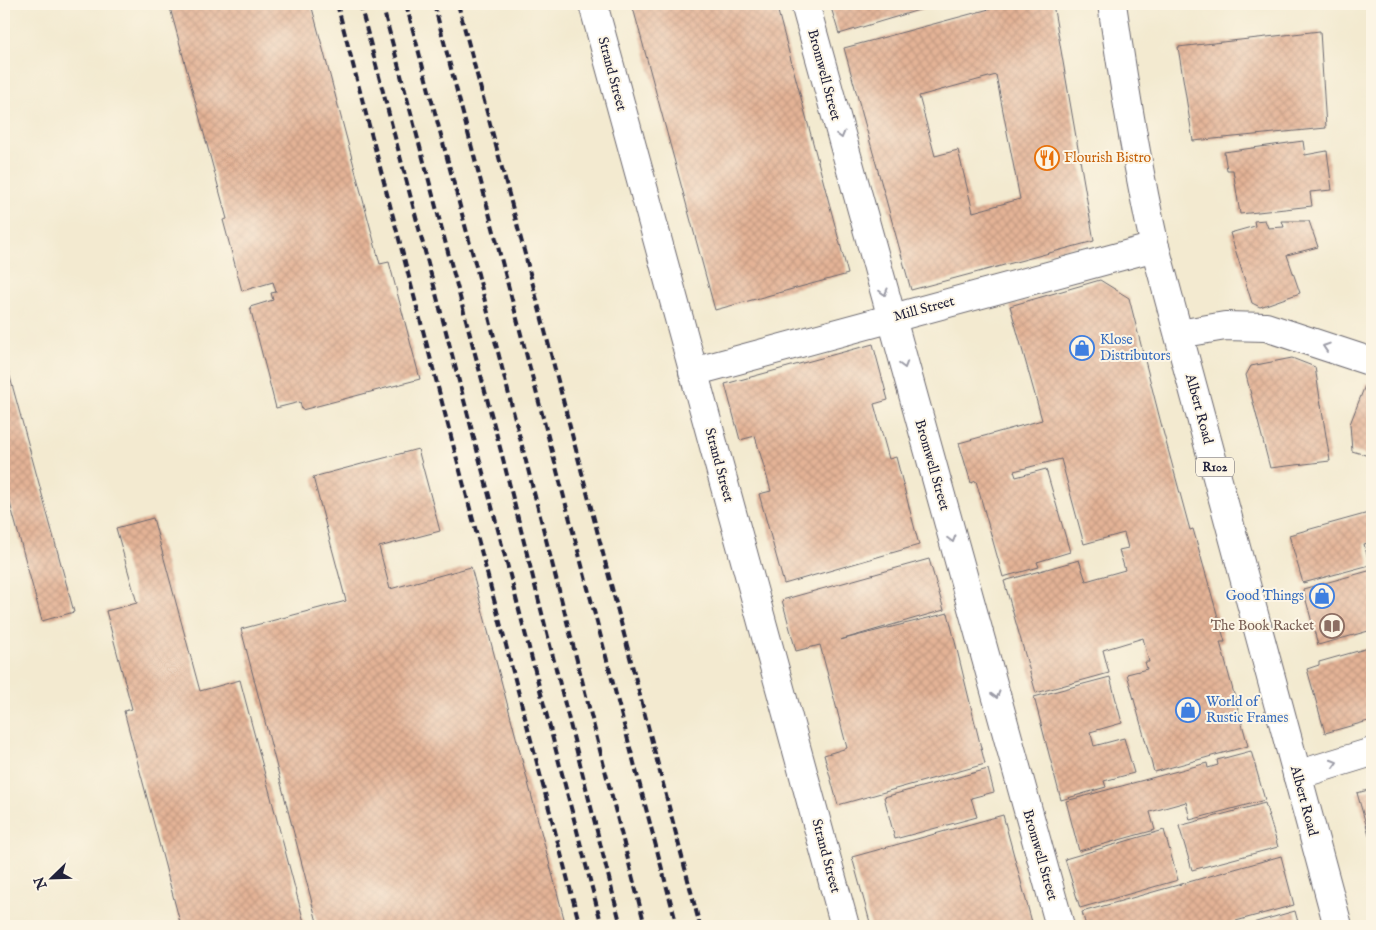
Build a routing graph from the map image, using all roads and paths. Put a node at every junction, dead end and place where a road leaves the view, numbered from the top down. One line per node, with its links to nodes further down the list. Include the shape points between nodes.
1 (593, 4): 8 (street, Strand Street)
2 (805, 4): 5 (street, Bromwell Street, one-way to 5)
3 (1112, 4): 4 (street, Albert Road / R102, via 1138,171)
4 (1156, 247): 5 (street, Mill Street); 6 (street, Albert Road / R102)
5 (891, 318): 8 (street, Mill Street); 12 (street, Bromwell Street, one-way to 12)
6 (1179, 334): 7 (street, one-way to 6, via 1266,327 1225,326); 10 (street, Albert Road / R102)
7 (1372, 362)
8 (693, 372): 11 (street, Strand Street)
9 (1372, 752): 10 (street, one-way to 9)
10 (1296, 775): 13 (street, Albert Road / R102)
11 (845, 926)
12 (1060, 926)
13 (1338, 926)

